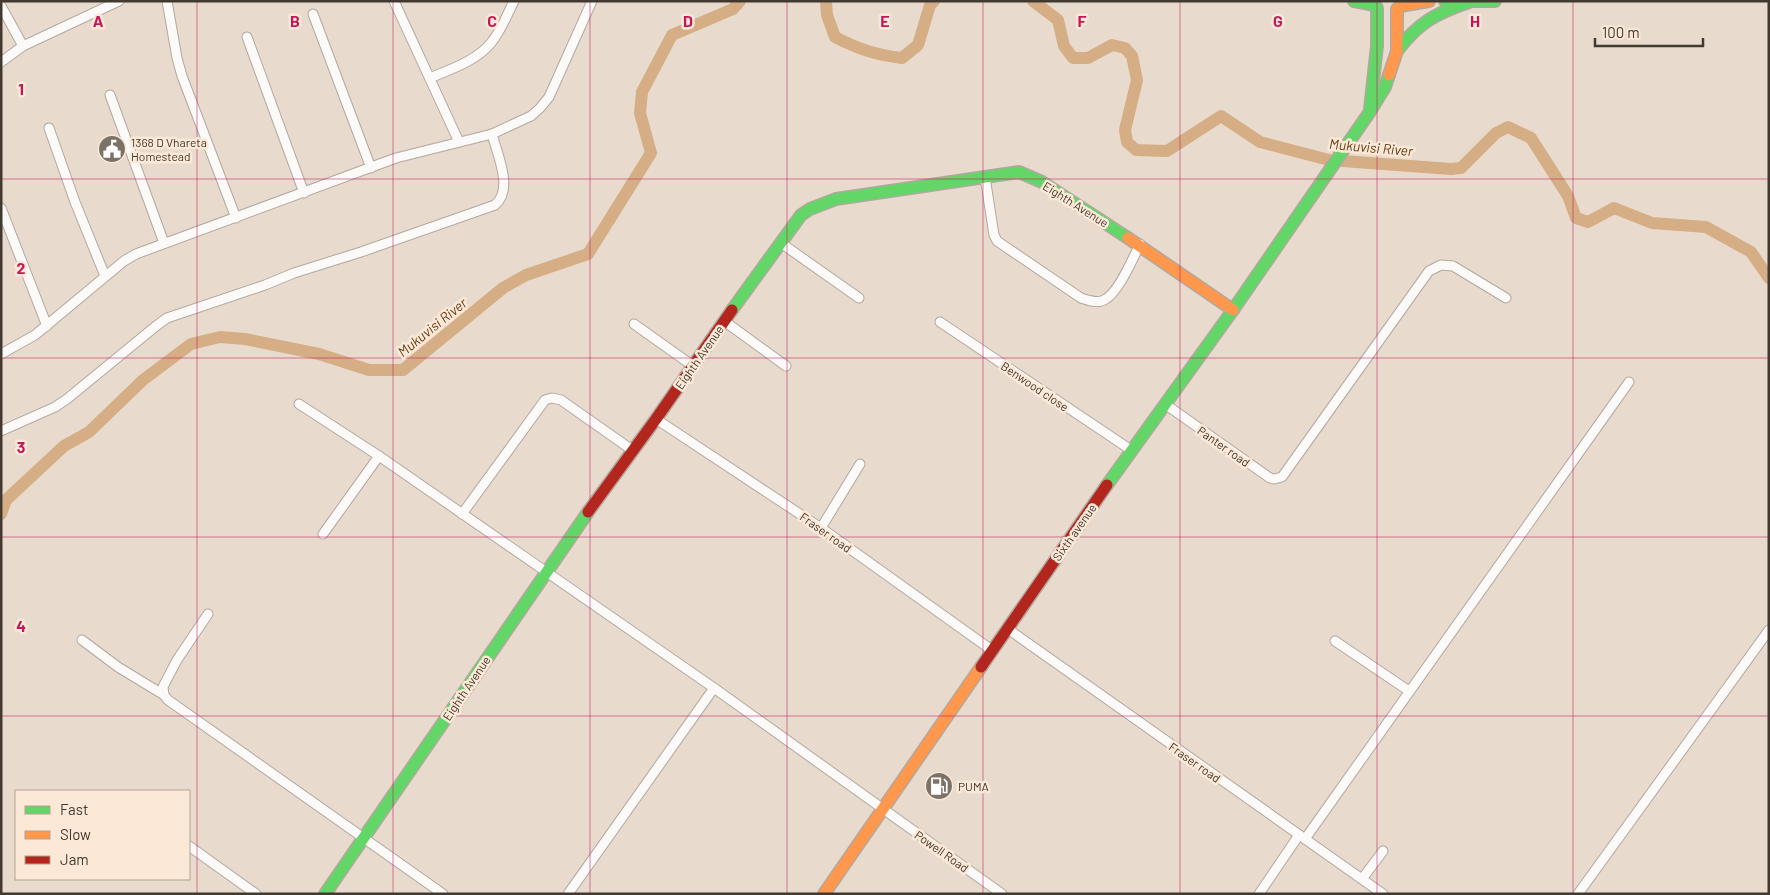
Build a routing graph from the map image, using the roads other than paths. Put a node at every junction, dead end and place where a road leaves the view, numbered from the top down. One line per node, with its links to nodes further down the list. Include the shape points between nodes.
1 (167, 1): 29 (street, via 182,76)
2 (394, 1): 19 (street)
3 (514, 1): 19 (street, via 492,42 483,51)
4 (592, 1): 23 (street, via 555,85 540,108)
5 (1354, 1): 11 (street)
6 (1429, 1): 12 (street)
7 (1445, 1): 10 (street)
8 (1496, 1): 10 (street)
9 (116, 2): 16 (street)
10 (1468, 2): 17 (street, via 1424,21)
11 (1375, 5): 12 (street, via 1381,11 1389,12); 21 (street, via 1379,24)
12 (1399, 5): 17 (street)
13 (1, 6): 16 (street)
14 (314, 14): 25 (street)
15 (247, 38): 27 (street)
16 (23, 46): 18 (street)
17 (1397, 51): 21 (street, Sixth avenue, via 1385,87)
18 (1, 62)
19 (430, 78): 24 (street)
20 (110, 95): 30 (street)
21 (1369, 114): 36 (street, Sixth avenue)
22 (49, 128): 33 (street)
23 (492, 134): 24 (street); 48 (street, via 505,184 503,195 496,204 167,318 67,399)
24 (459, 142): 25 (street, via 416,152)
25 (371, 168): 27 (street)
26 (985, 177): 31 (street, Eighth Avenue, via 836,199 800,215); 32 (street, Eighth Avenue, via 1014,172 1028,174); 32 (street, via 997,241 1081,298 1094,301 1106,298 1126,273)
27 (304, 193): 29 (street)
28 (1, 208): 40 (street)
29 (236, 218): 30 (street)
30 (164, 243): 33 (street, via 124,260)
31 (781, 243): 34 (street); 37 (street, Eighth Avenue)
32 (1140, 244): 36 (street, Eighth Avenue)
33 (105, 276): 40 (street)
34 (859, 298)
35 (1506, 298): 46 (street, Panter road, via 1453,266 1441,265 1429,271 1286,474 1278,478 1270,478)
36 (1234, 310): 46 (street, Sixth avenue)
37 (724, 321): 42 (street, Eighth Avenue); 43 (street)
38 (940, 322): 50 (street, Benwood close)
39 (634, 324): 42 (street)
40 (47, 326): 41 (street)
41 (1, 354)
42 (693, 366): 47 (street, Eighth Avenue)
43 (786, 366)
44 (1629, 382): 64 (street)
45 (299, 404): 51 (street, Powell Road)
46 (1165, 404): 50 (street, Sixth avenue)
47 (656, 419): 49 (street, Eighth Avenue); 54 (street, Fraser road)
48 (1, 431)
49 (632, 450): 53 (street, via 561,400 545,400); 56 (street, Eighth Avenue)
50 (1131, 450): 58 (street, Sixth avenue)
51 (379, 456): 53 (street, Powell Road); 55 (street)
52 (860, 464): 54 (street)
53 (462, 514): 56 (street, Powell Road)
54 (821, 528): 62 (street, Fraser road)
55 (323, 534)
56 (546, 571): 63 (street, Powell Road); 67 (street, Eighth Avenue)
57 (208, 614): 65 (street, via 177,660 163,687)
58 (1008, 629): 62 (street, Sixth avenue); 68 (street, Fraser road)
59 (1769, 630): 80 (street)
60 (82, 640): 65 (street)
61 (1335, 641): 64 (street)
62 (993, 651): 66 (street, Sixth avenue)
63 (714, 688): 66 (street, Powell Road); 75 (street)
64 (1409, 692): 68 (street)
65 (164, 695): 67 (street)
66 (882, 809): 76 (street, Sixth avenue); 77 (street, Powell Road)
67 (363, 837): 73 (street, Eighth Avenue); 74 (street)
68 (1302, 837): 71 (street, Fraser road); 78 (street)
69 (190, 847): 72 (street)
70 (1383, 851): 71 (street)
71 (1362, 879): 79 (street, Fraser road)
72 (256, 894)
73 (325, 894)
74 (443, 894)
75 (568, 894)
76 (824, 894)
77 (1002, 894)
78 (1259, 894)
79 (1383, 894)
80 (1578, 894)

